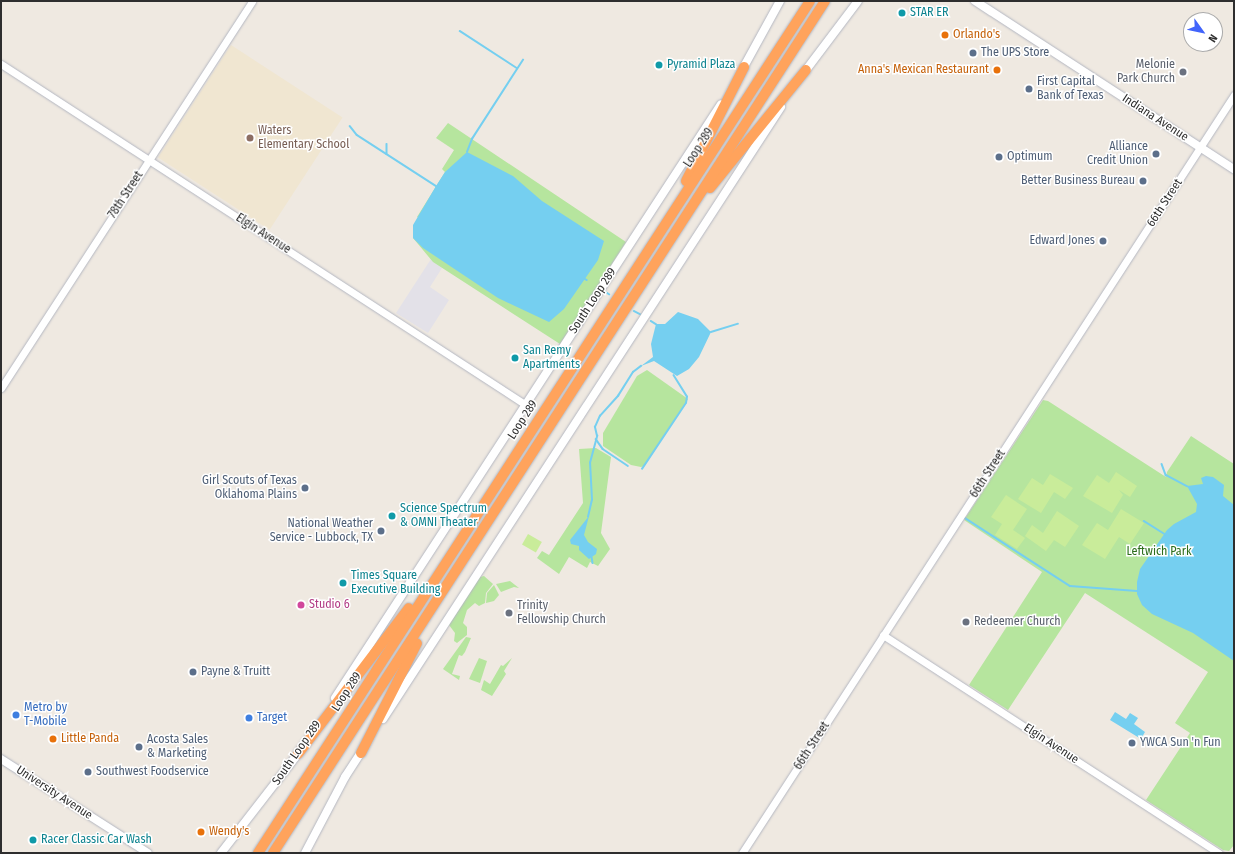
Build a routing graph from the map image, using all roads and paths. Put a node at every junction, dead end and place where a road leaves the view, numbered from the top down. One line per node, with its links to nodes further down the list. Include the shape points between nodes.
1 (252, 1): 12 (street, 78th Street)
2 (780, 1): 8 (main road, South Loop 289)
3 (810, 1): 15 (highway, Loop 289)
4 (825, 1): 14 (highway, Loop 289)
5 (858, 1): 9 (main road)
6 (975, 1): 11 (main road, Indiana Avenue)
7 (1, 64): 12 (street, Elgin Avenue)
8 (744, 67): 15 (highway, via 701,153); 17 (main road, South Loop 289)
9 (806, 70): 14 (highway); 21 (main road)
10 (1234, 95): 11 (street, 66th Street)
11 (1200, 147): 13 (main road, Indiana Avenue); 20 (street, 66th Street)
12 (149, 160): 16 (street, 78th Street); 17 (street, Elgin Avenue)
13 (1234, 169)
14 (683, 220): 18 (highway, Loop 289)
15 (625, 286): 19 (highway, Loop 289)
16 (1, 388)
17 (526, 405): 22 (main road, South Loop 289)
18 (451, 577): 21 (highway); 27 (highway, Loop 289)
19 (432, 583): 22 (highway, via 414,602); 26 (highway, Loop 289)
20 (883, 636): 29 (street, 66th Street); 30 (street, Elgin Avenue)
21 (360, 753): 28 (main road)
22 (298, 754): 25 (main road, South Loop 289)
23 (1, 759): 24 (main road, University Avenue)
24 (148, 853)
25 (221, 853)
26 (258, 853)
27 (273, 853)
28 (305, 853)
29 (742, 853)
30 (1218, 853)

